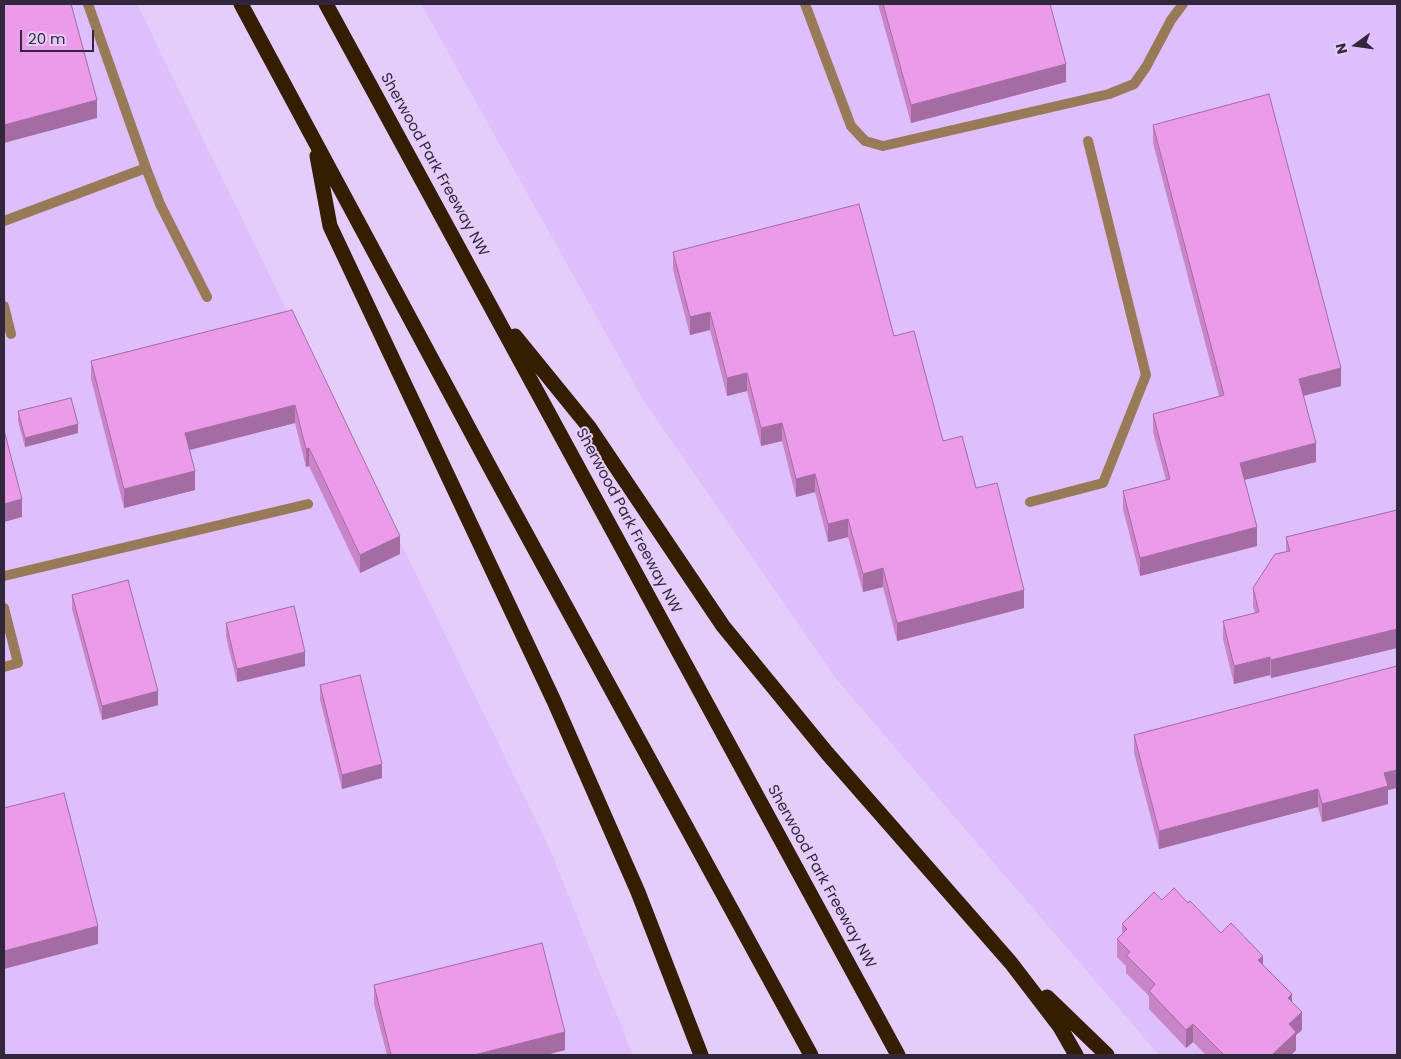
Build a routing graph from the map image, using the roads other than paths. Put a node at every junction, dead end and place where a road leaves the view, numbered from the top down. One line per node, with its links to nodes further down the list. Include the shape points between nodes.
1 (88, 4): 8 (lane)
2 (241, 4): 6 (highway)
3 (326, 4): 12 (highway, Sherwood Park Freeway NW)
4 (805, 4): 5 (lane, via 851,126 865,141 883,146 1109,94 1134,84 1171,20)
5 (1184, 4)
6 (314, 140): 20 (highway, via 330,226 554,701 638,892); 21 (highway)
7 (1088, 141): 14 (lane, via 1146,375 1103,483)
8 (146, 168): 9 (lane); 10 (lane)
9 (4, 221)
10 (206, 297)
11 (4, 306): 13 (lane)
12 (491, 306): 19 (highway, via 589,427 723,626 827,753); 22 (highway, Sherwood Park Freeway NW)
13 (11, 334)
14 (1030, 502)
15 (308, 504): 16 (lane)
16 (4, 576)
17 (4, 608): 18 (lane, via 18,663)
18 (4, 667)
19 (1011, 963): 23 (highway, via 1060,1027); 24 (highway)
20 (701, 1055)
21 (811, 1055)
22 (898, 1055)
23 (1076, 1055)
24 (1107, 1055)

